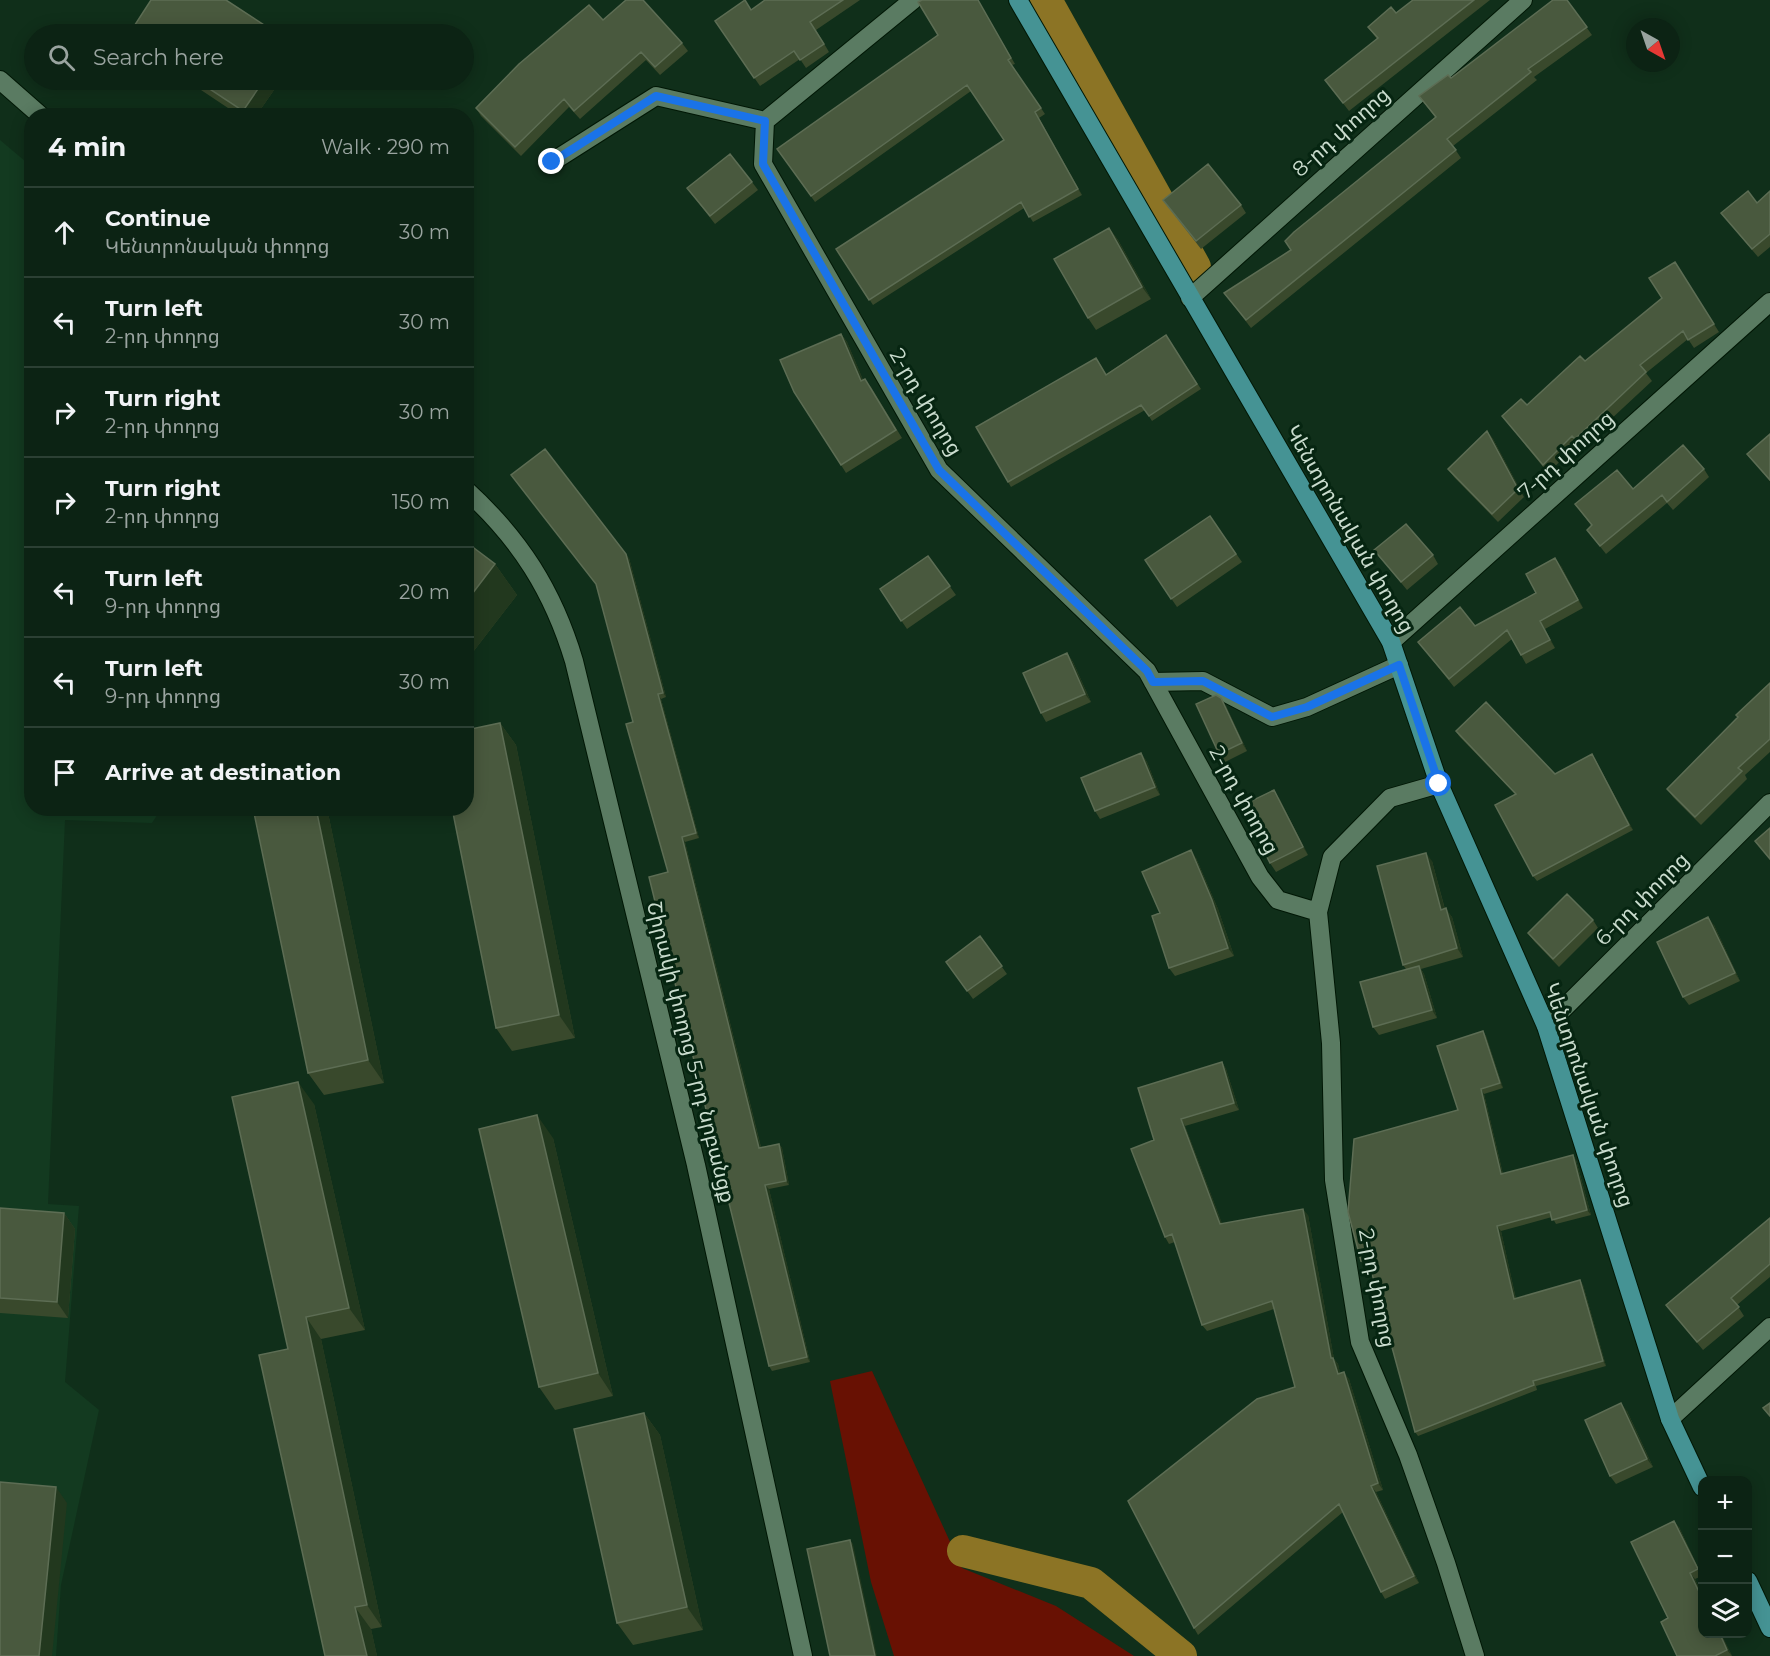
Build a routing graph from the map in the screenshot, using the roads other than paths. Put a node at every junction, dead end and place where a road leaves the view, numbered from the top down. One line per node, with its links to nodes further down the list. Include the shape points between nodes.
1 (913, 0): 6 (street)
2 (1018, 0): 8 (main road, Կենտրոնական փողոց)
3 (1522, 0): 8 (street, 8-րդ փողոց)
4 (0, 80): 5 (street)
5 (32, 108)
6 (765, 121): 7 (street, via 656,96); 13 (street, 2-րդ փողոց, via 763,164 939,470 1147,671)
7 (552, 162)
8 (1190, 298): 11 (main road, Կենտրոնական փողոց)
9 (1770, 302): 11 (street, 7-րդ փողոց)
10 (474, 498): 23 (street, Շիրակի փողոց 5-րդ նրբանցք, via 517,543 541,579 562,620 574,661 696,1165)
11 (1391, 642): 12 (main road, Կենտրոնական փողոց)
12 (1399, 665): 13 (street, via 1307,707 1272,717 1203,681); 14 (main road, Կենտրոնական փողոց)
13 (1153, 682): 16 (street, 2-րդ փողոց, via 1260,877 1278,900)
14 (1439, 784): 16 (street, 2-րդ փողոց, via 1390,798 1332,857); 17 (main road, Կենտրոնական փողոց)
15 (1770, 803): 17 (street, 6-րդ փողոց)
16 (1318, 912): 24 (street, 2-րդ փողոց, via 1331,1043 1334,1180 1360,1341 1408,1455)
17 (1546, 1026): 19 (main road, Կենտրոնական փողոց)
18 (1770, 1327): 19 (street)
19 (1670, 1419): 20 (main road, Կենտրոնական փողոց)
20 (1698, 1478)
21 (1749, 1584): 22 (main road)
22 (1770, 1628)
23 (803, 1656)
24 (1475, 1656)

